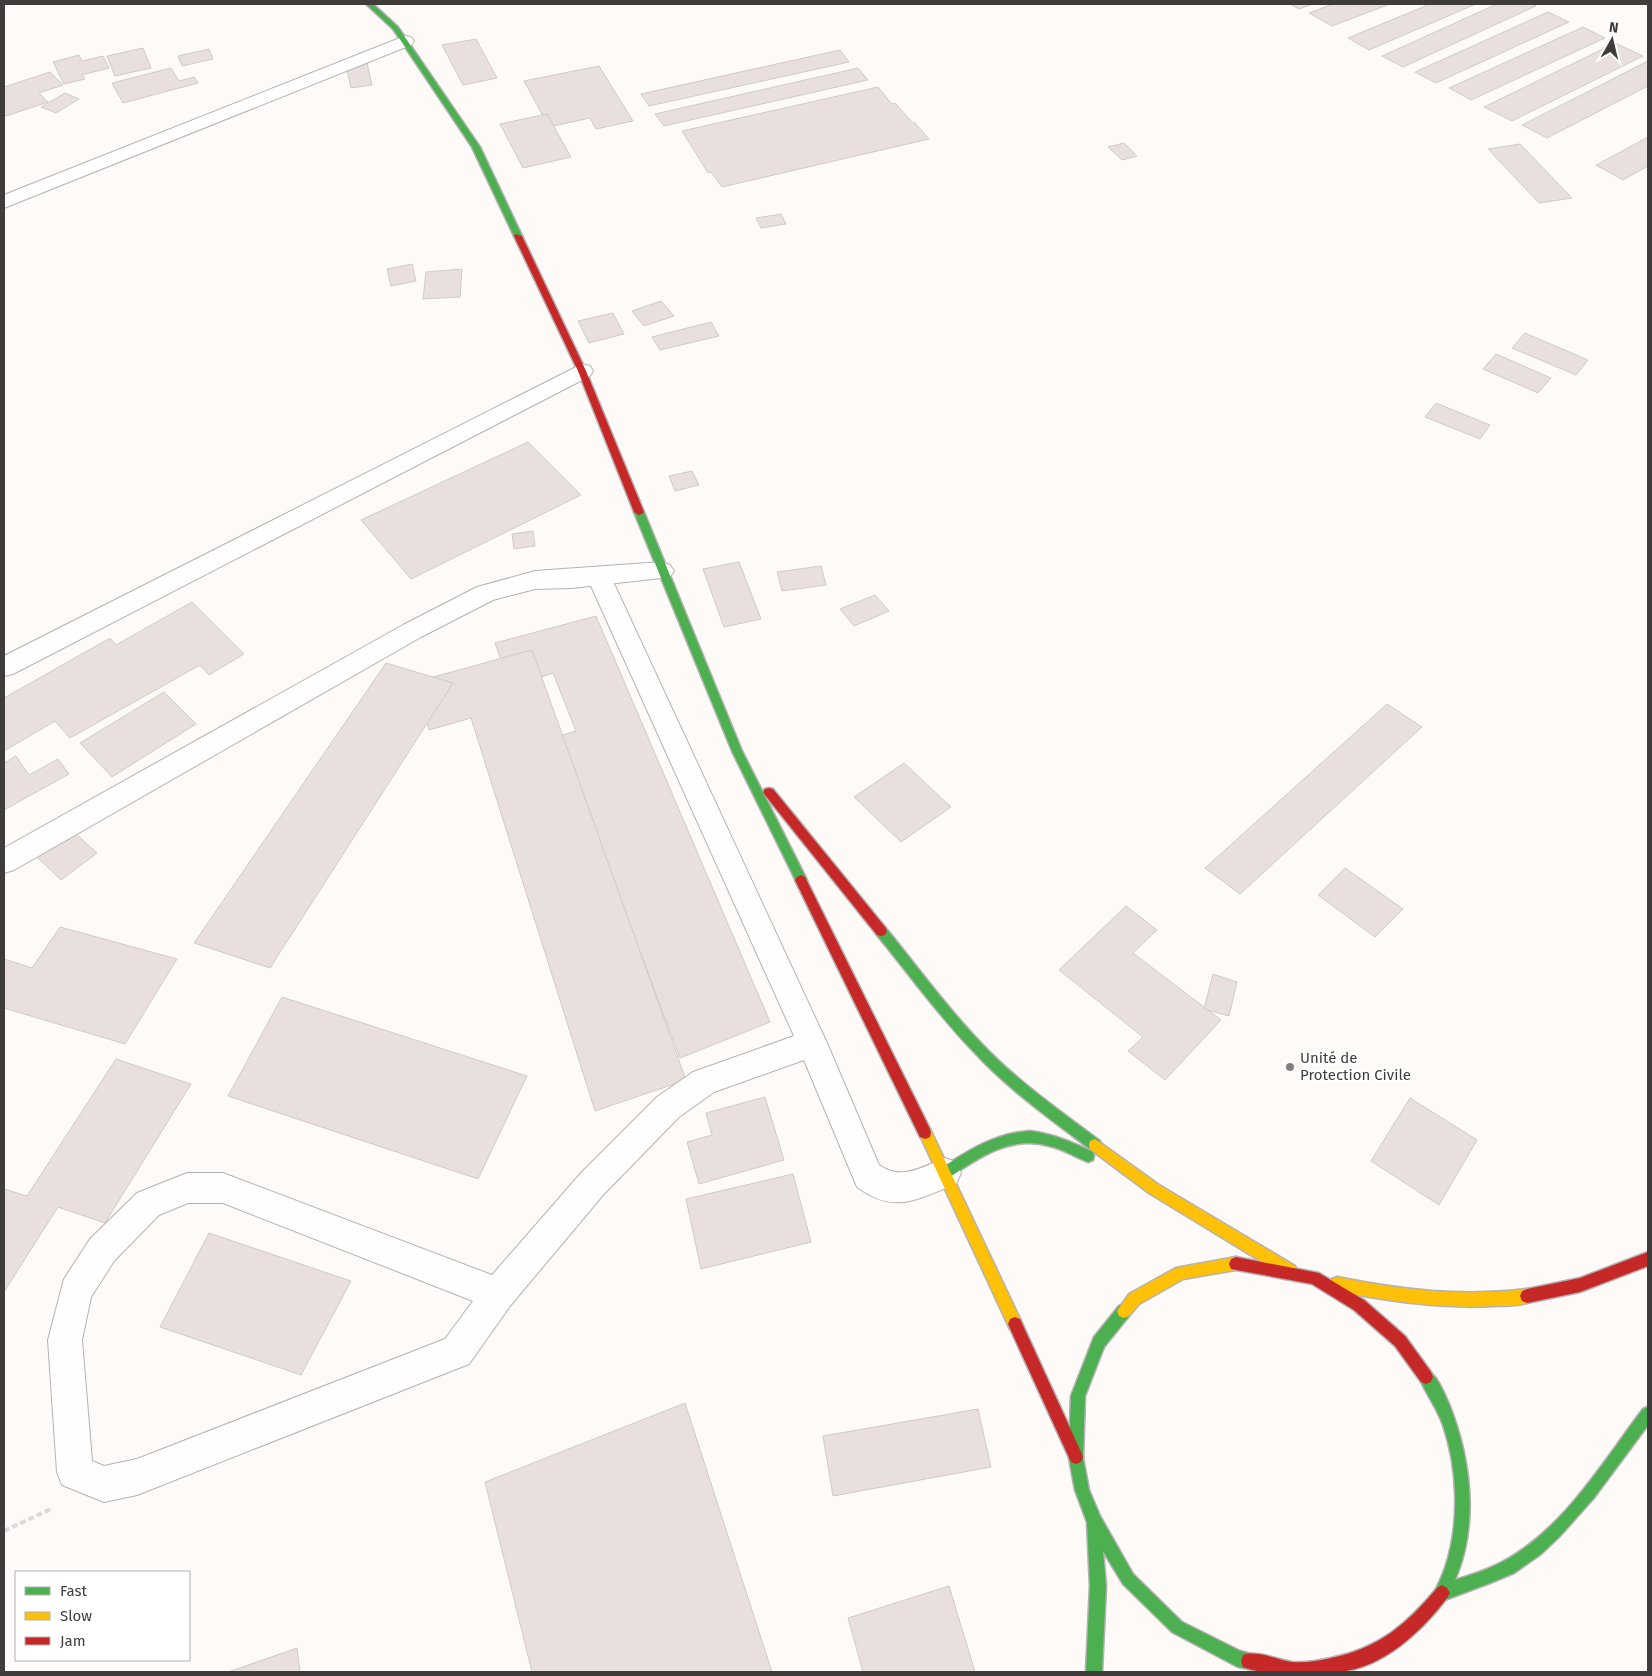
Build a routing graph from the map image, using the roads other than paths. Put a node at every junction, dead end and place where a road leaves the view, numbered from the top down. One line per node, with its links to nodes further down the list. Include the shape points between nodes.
1 (369, 4): 2 (main road, via 396,28)
2 (405, 41): 3 (street); 4 (main road, via 476,147)
3 (4, 202)
4 (582, 371): 5 (main road); 7 (street)
5 (662, 571): 6 (street); 8 (main road)
6 (599, 577): 9 (street, via 535,580 486,593 403,636); 10 (street)
7 (4, 667)
8 (737, 751): 11 (main road); 12 (main road, via 954,1020 994,1063 1044,1107)
9 (4, 862)
10 (812, 1043): 11 (street, via 868,1176 882,1187 901,1190); 16 (street, via 704,1082 668,1107 592,1184)
11 (945, 1173): 12 (main road, via 990,1145 1037,1136 1054,1139); 18 (main road)
12 (1154, 1189): 14 (main road)
13 (1648, 1259): 15 (main road, via 1580,1284 1509,1298 1452,1302 1383,1295)
14 (1293, 1273): 15 (main road); 18 (main road, via 1236,1264 1181,1273 1134,1299 1099,1342 1078,1396)
15 (1314, 1278): 20 (main road, via 1359,1305 1400,1341 1432,1385 1454,1436 1464,1489 1460,1542)
16 (498, 1294): 16 (street, via 223,1188 187,1188 148,1204 102,1250 76,1291 65,1340 75,1472 104,1484 137,1477 457,1352)
17 (1648, 1414): 20 (main road, via 1561,1523 1532,1552 1499,1573)
18 (1076, 1458): 19 (main road, via 1082,1490)
19 (1094, 1521): 21 (main road, via 1128,1579 1177,1627 1238,1659 1301,1670); 22 (main road, via 1098,1586)
20 (1443, 1590): 21 (main road, via 1422,1619 1394,1643)
21 (1362, 1660): 23 (main road)
22 (1094, 1672)
23 (1343, 1672)

